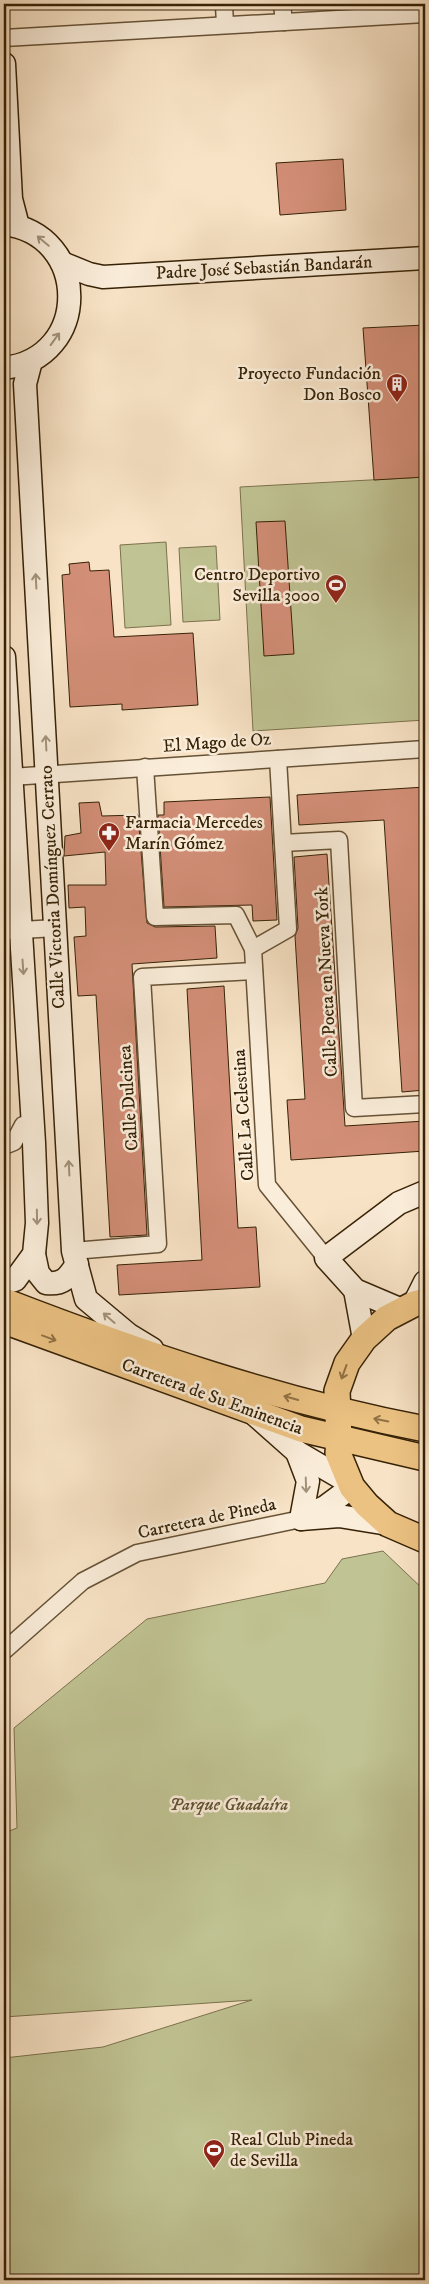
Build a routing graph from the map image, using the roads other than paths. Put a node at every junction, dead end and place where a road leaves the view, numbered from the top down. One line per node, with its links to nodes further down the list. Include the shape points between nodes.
1 (224, 4): 5 (street)
2 (282, 4): 4 (street)
3 (425, 14): 4 (street)
4 (284, 22): 5 (street)
5 (225, 26): 6 (street)
6 (4, 38)
7 (4, 64): 8 (street)
8 (11, 225): 10 (street, one-way to 8, via 36,234)
9 (425, 258): 11 (street, Padre José Sebastián Bandarán)
10 (62, 263): 11 (street, Padre José Sebastián Bandarán); 12 (street, via 69,285)
11 (103, 277): 12 (street, Padre José Sebastián Bandarán, via 84,287)
12 (69, 308): 13 (street, one-way to 12, via 56,339)
13 (31, 361): 14 (street); 19 (street, Calle Victoria Domínguez Cerrato, one-way to 13, via 25,384)
14 (4, 368)
15 (4, 657): 20 (street, Calle Victoria Domínguez Cerrato)
16 (425, 749): 17 (street, El Mago de Oz)
17 (278, 759): 18 (street, El Mago de Oz); 21 (street)
18 (145, 767): 19 (street, El Mago de Oz); 25 (street, via 155,917 236,915)
19 (47, 774): 20 (street, El Mago de Oz); 23 (street, Calle Victoria Domínguez Cerrato)
20 (11, 777): 22 (street, Calle Victoria Domínguez Cerrato)
21 (283, 843): 25 (street, via 288,930); 27 (street, Calle Poeta en Nueva York, via 339,840 354,1108)
22 (11, 876): 24 (street, Calle Victoria Domínguez Cerrato)
23 (56, 928): 24 (street); 32 (street, Calle Victoria Domínguez Cerrato, one-way to 23)
24 (12, 930): 31 (street, Calle Victoria Domínguez Cerrato, one-way to 31, via 34,1143 37,1223)
25 (253, 949): 26 (street, Calle La Celestina)
26 (254, 971): 32 (street, Calle Dulcinea, via 142,977 158,1244); 33 (street, Calle La Celestina, via 267,1185)
27 (425, 1104)
28 (23, 1125): 29 (street, via 14,1142)
29 (4, 1146)
30 (425, 1192): 33 (street, via 399,1203)
31 (34, 1254): 32 (street, via 38,1273 46,1283 55,1284 66,1281); 34 (street, via 15,1280)
32 (75, 1258): 40 (street, Calle Victoria Domínguez Cerrato, one-way to 32, via 129,1335 86,1299)
33 (326, 1258): 35 (street)
34 (4, 1283)
35 (355, 1290): 36 (street); 39 (street)
36 (417, 1299): 39 (main road, via 387,1318)
37 (4, 1301): 40 (main road, Carretera de Su Eminencia, via 143,1354)
38 (4, 1321): 42 (main road, Carretera de Su Eminencia, one-way to 42)
39 (364, 1339): 41 (main road, one-way to 41, via 347,1363 337,1391)
40 (178, 1364): 41 (main road, Carretera de Su Eminencia, one-way to 40)
41 (338, 1410): 43 (main road, Carretera de Su Eminencia, one-way to 41); 44 (main road)
42 (251, 1411): 44 (main road, Carretera de Su Eminencia, via 301,1429); 45 (street)
43 (425, 1429)
44 (339, 1438): 46 (main road, Carretera de Su Eminencia); 47 (main road, via 338,1453)
45 (297, 1452): 47 (street); 48 (street, one-way to 48, via 308,1481)
46 (425, 1458)
47 (351, 1485): 48 (street, via 324,1507); 49 (main road)
48 (300, 1518): 49 (street, via 339,1516); 51 (street, Carretera de Pineda, via 137,1554 84,1581)
49 (388, 1524): 50 (main road)
50 (425, 1540)
51 (4, 1651)

